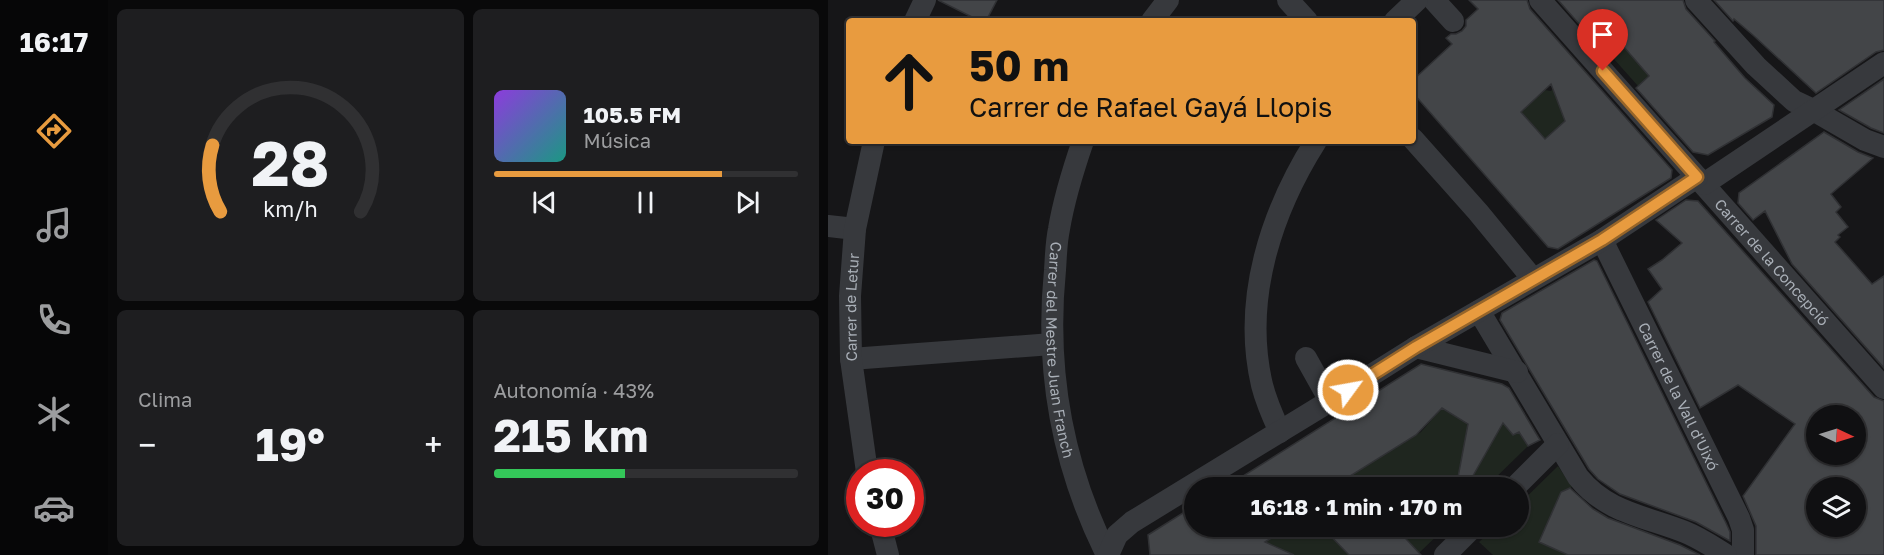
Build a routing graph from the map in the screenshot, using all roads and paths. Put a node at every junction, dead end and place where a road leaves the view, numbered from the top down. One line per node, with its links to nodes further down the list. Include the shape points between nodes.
1 (1168, 0): 7 (street)
2 (1288, 0): 8 (street)
3 (1417, 0): 9 (street)
4 (1434, 0): 10 (street)
5 (1540, 0): 18 (street, Carrer de la Concepció)
6 (1696, 0): 12 (street, via 1775,85)
7 (1154, 18)
8 (1304, 18)
9 (1398, 18)
10 (1453, 21)
11 (1884, 63): 12 (street)
12 (1813, 110): 17 (street); 18 (street)
13 (1416, 142): 22 (street)
14 (873, 144): 20 (street, Carrer de Letur)
15 (1082, 144): 24 (street, Carrer del Mestre Juan Franch, via 1058,231)
16 (1314, 144): 31 (street, via 1272,230 1260,285 1257,337 1262,382)
17 (1884, 147)
18 (1701, 181): 21 (street); 29 (street, Carrer de la Concepció)
19 (828, 226): 20 (street)
20 (855, 228): 27 (street, Carrer de Letur)
21 (1602, 240): 22 (street); 41 (street, Carrer de la Vall d'Uixó, via 1739,518)
22 (1533, 279): 23 (street)
23 (1479, 311): 25 (street); 28 (street)
24 (1052, 344): 27 (street); 38 (street, Carrer del Mestre Juan Franch, via 1055,389 1067,449 1086,511)
25 (1416, 347): 28 (street); 30 (street)
26 (1306, 358): 30 (street)
27 (851, 359): 33 (street, Carrer de Letur)
28 (1516, 372): 32 (street)
29 (1884, 388)
30 (1330, 401): 31 (street)
31 (1280, 432): 38 (street, via 1132,522 1117,535)
32 (1558, 444): 34 (street); 40 (street, via 1578,477 1601,500 1685,532)
33 (865, 459)
34 (1525, 477)
35 (883, 537): 37 (street)
36 (1463, 537): 39 (street)
37 (888, 555)
38 (1107, 555)
39 (1445, 555)
40 (1726, 555)
41 (1743, 555)

